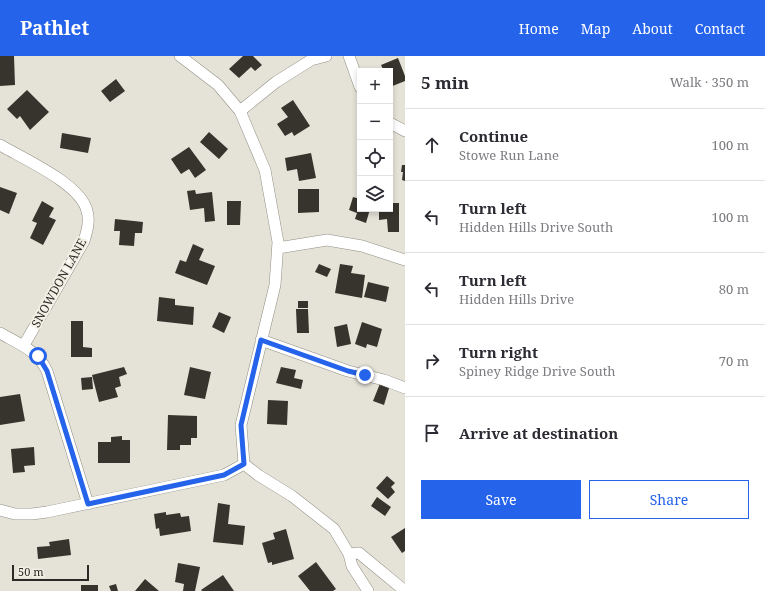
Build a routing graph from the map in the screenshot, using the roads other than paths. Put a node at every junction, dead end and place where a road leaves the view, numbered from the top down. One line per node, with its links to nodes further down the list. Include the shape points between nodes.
1 (180, 56): 5 (street, via 218,85)
2 (326, 56): 5 (street, via 311,60 276,82)
3 (349, 56): 4 (street)
4 (357, 79)
5 (240, 111): 9 (street, via 265,170)
6 (393, 125): 7 (street)
7 (405, 131)
8 (0, 145): 13 (street, SNOWDON LANE, via 60,179 79,195 88,211 84,241)
9 (278, 248): 10 (street, via 326,240 362,246); 12 (street, via 275,285)
10 (405, 260)
11 (0, 333): 13 (street)
12 (261, 340): 14 (street); 15 (street, via 241,425)
13 (24, 345): 16 (street, via 38,356 47,371)
14 (405, 388)
15 (244, 464): 16 (street, via 224,475); 18 (street, via 292,496 334,529)
16 (88, 504): 17 (street, via 32,514 15,514)
17 (0, 510)
18 (349, 554): 19 (street, via 352,566); 20 (street, via 359,553)
19 (368, 591)
20 (405, 591)

